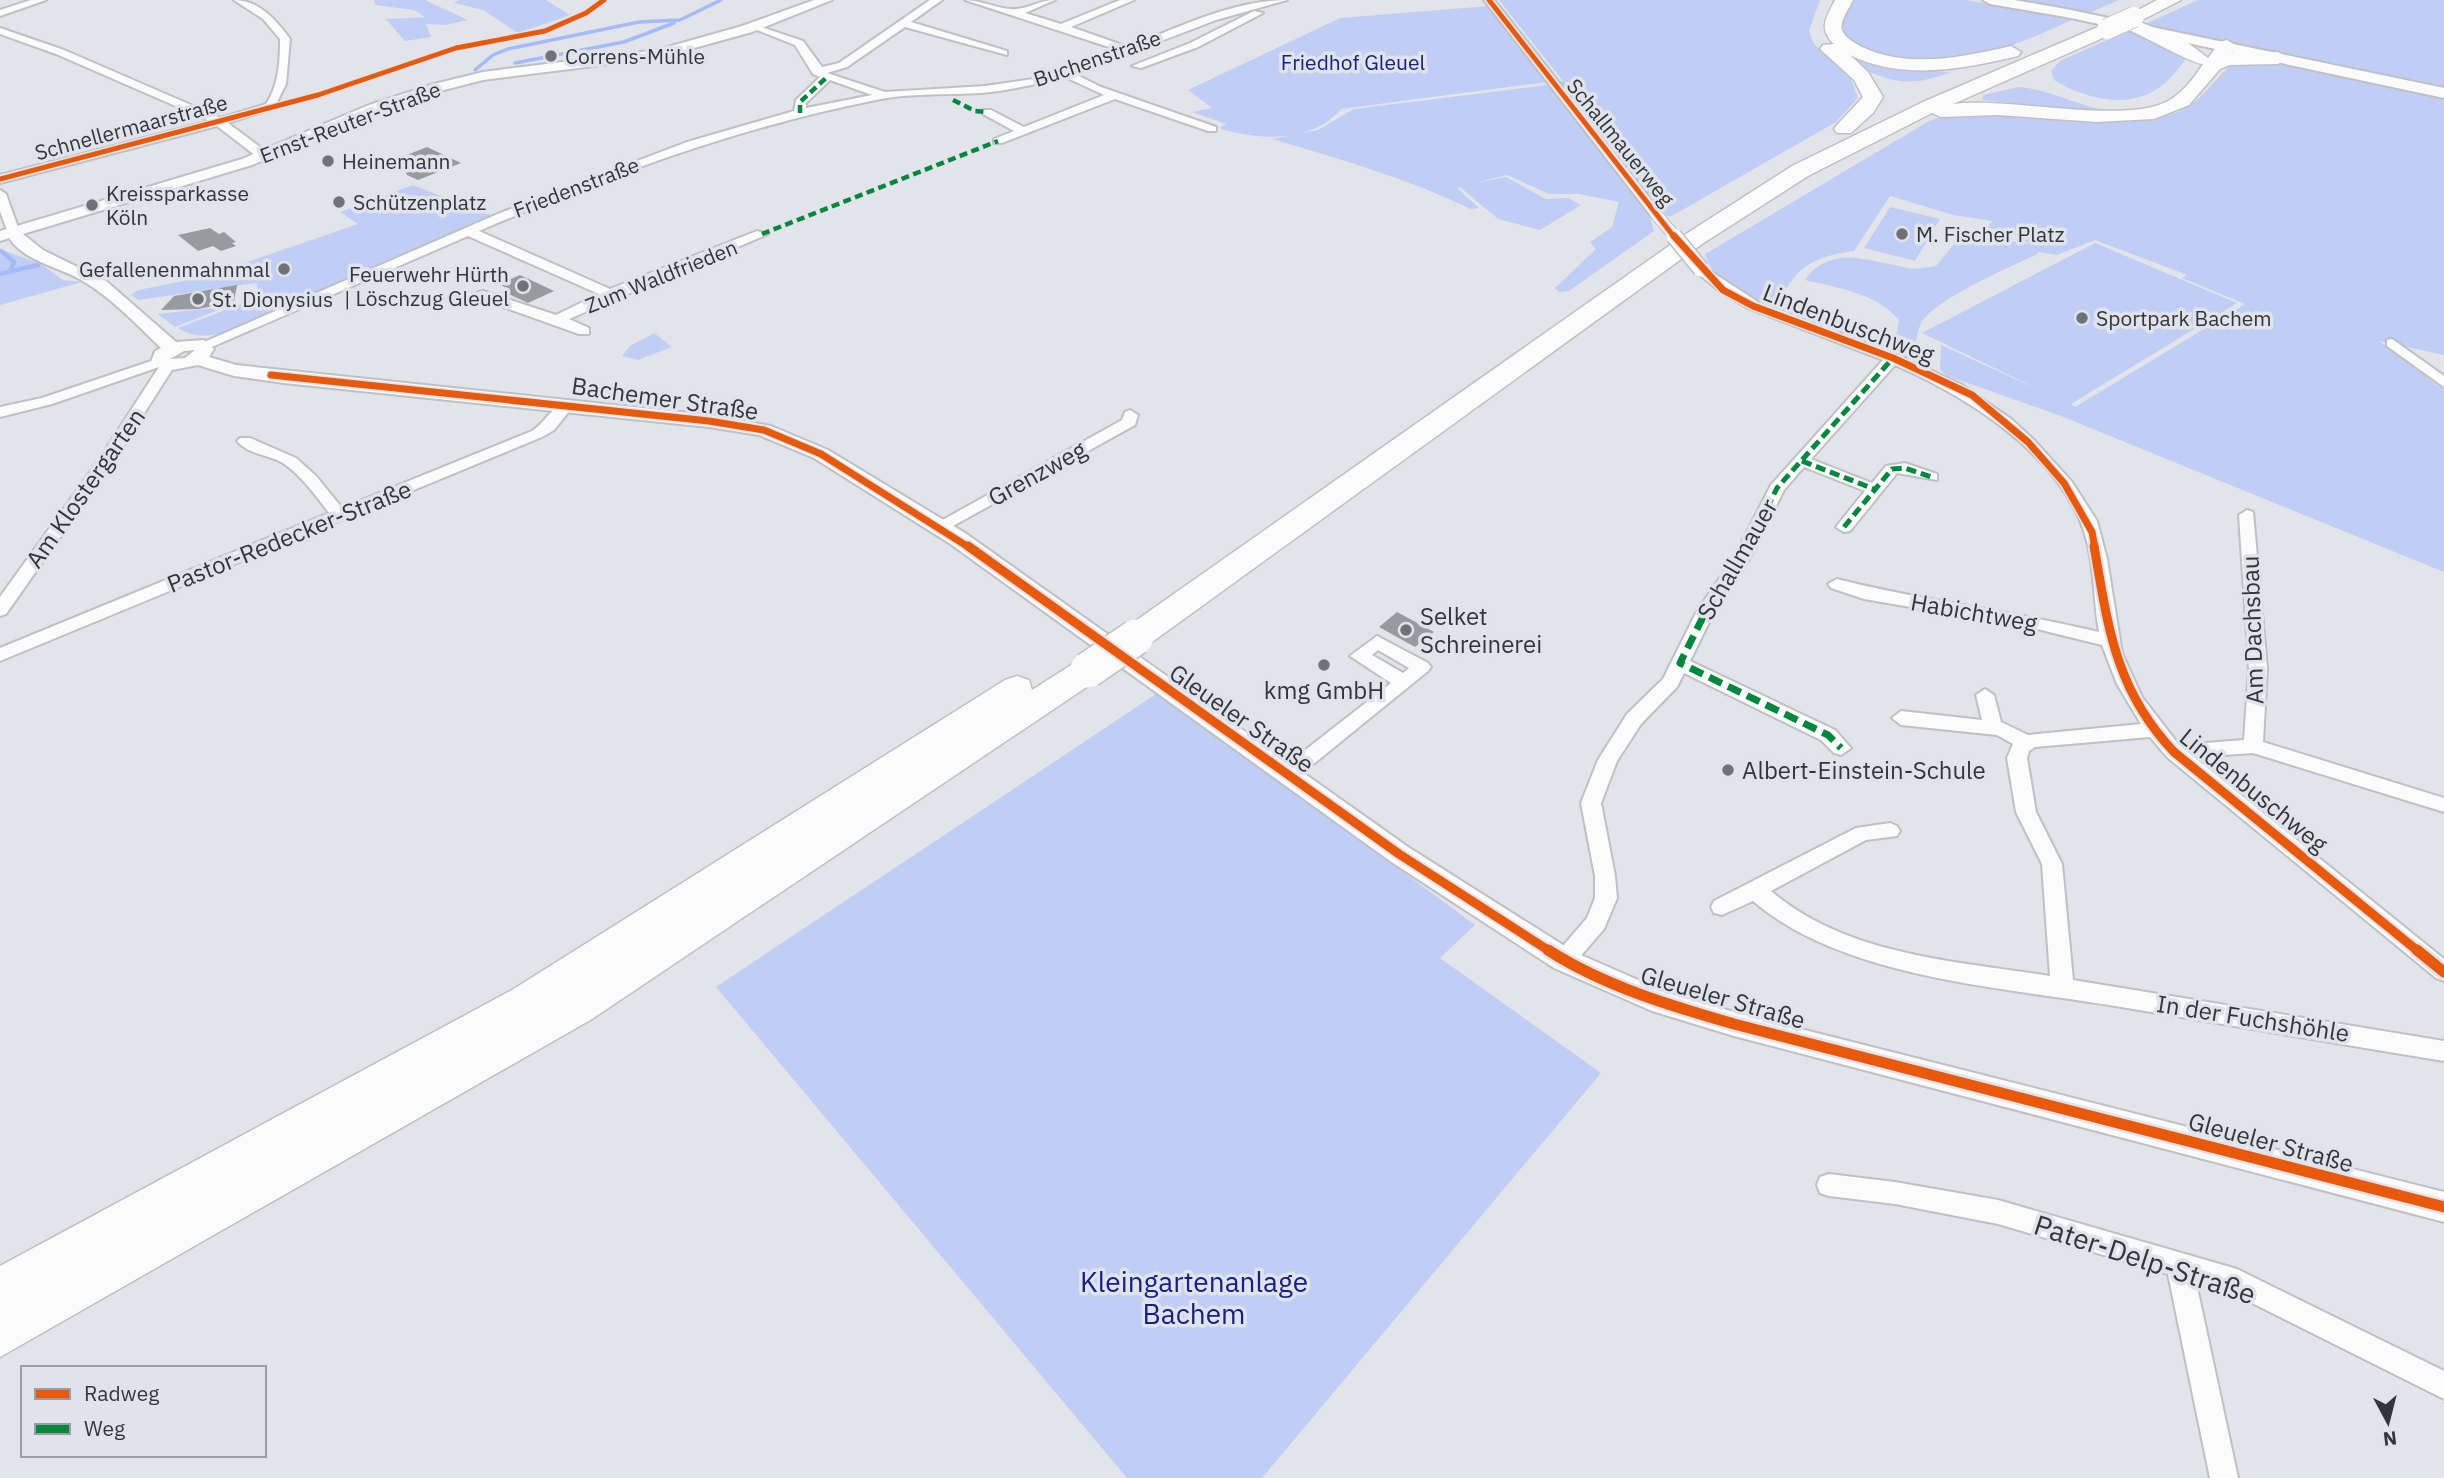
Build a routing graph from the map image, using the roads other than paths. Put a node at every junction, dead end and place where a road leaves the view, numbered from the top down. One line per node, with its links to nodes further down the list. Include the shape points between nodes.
1 (41, 0): 17 (street)
2 (239, 0): 40 (street, Schnellermaarstraße, via 275,24 285,48 275,101 265,109)
3 (826, 0): 21 (street, Ernst-Reuter-Straße)
4 (937, 0): 20 (street)
5 (970, 0): 16 (street)
6 (1050, 0): 16 (street)
7 (1129, 0): 22 (street)
8 (1247, 0): 26 (street, Buchenstraße)
9 (1279, 0): 15 (street, Buchenstraße)
10 (1489, 0): 54 (street, Schallmauerweg, bridge, via 1701,269)
11 (1830, 0): 42 (highway, via 1818,27 1820,38 1870,85 1873,97)
12 (1844, 0): 27 (highway, via 1833,33 1848,48 1872,57 1948,64)
13 (1990, 0): 18 (main road, via 2066,13)
14 (2172, 0): 18 (highway)
15 (1263, 4): 26 (street, Buchenstraße); 31 (street, Buchenstraße, via 1265,10)
16 (1018, 12): 22 (street)
17 (0, 13)
18 (2137, 15): 19 (highway, bridge); 24 (main road); 30 (highway)
19 (2107, 22): 25 (highway); 27 (highway, via 2084,23)
20 (903, 23): 28 (street); 32 (street, via 843,65)
21 (756, 26): 32 (street, via 806,48); 46 (street, Ernst-Reuter-Straße, via 658,54 465,80 374,108)
22 (1062, 27): 26 (street)
23 (0, 31): 40 (street, via 165,95)
24 (2220, 45): 29 (main road); 30 (highway)
25 (2062, 48): 30 (highway, via 2038,71 2049,86 2103,105 2157,103); 44 (highway)
26 (1124, 49): 33 (street, Buchenstraße)
27 (2018, 51): 42 (highway)
28 (1003, 53)
29 (2278, 58): 30 (highway); 34 (main road)
30 (2205, 62): 44 (highway, via 2184,99 2158,112 2100,115 2013,107 1963,108)
31 (1137, 66)
32 (822, 74): 36 (street); 39 (street, via 800,102)
33 (1066, 74): 36 (street, Buchenstraße, via 985,89); 37 (street)
34 (2394, 82): 35 (main road)
35 (2444, 93)
36 (885, 95): 39 (street, Friedenstraße)
37 (1115, 96): 41 (street); 43 (street)
38 (987, 112): 43 (street)
39 (800, 113): 49 (street, Friedenstraße, via 691,144)
40 (220, 122): 46 (street); 47 (street, Schnellermaarstraße)
41 (1212, 129)
42 (1844, 129): 75 (highway, via 1759,175 1684,224)
43 (1023, 131): 45 (street)
44 (1874, 132): 75 (highway, via 1800,171 1694,239)
45 (998, 141)
46 (264, 156): 50 (street, Ernst-Reuter-Straße)
47 (0, 179)
48 (0, 194): 50 (street)
49 (468, 231): 52 (street); 58 (street, Friedenstraße)
50 (7, 234): 59 (street, via 89,277 124,303)
51 (762, 234): 52 (street, Zum Waldfrieden)
52 (610, 294): 55 (street, Zum Waldfrieden)
53 (483, 295): 55 (street, Zum Waldfrieden)
54 (1735, 298): 60 (street, Lindenbuschweg)
55 (560, 318): 56 (street, Zum Waldfrieden)
56 (584, 331)
57 (2392, 343): 61 (street)
58 (199, 353): 59 (street); 62 (street, Bachemer Straße, via 234,370 284,377)
59 (167, 358): 63 (street, via 47,401); 74 (street, Am Klostergarten, via 105,462)
60 (1893, 358): 66 (street, Schallmauer); 76 (street, Lindenbuschweg, via 1972,395 2028,442 2064,483 2092,532)
61 (2444, 383)
62 (568, 404): 70 (street, Pastor-Redecker-Straße, via 544,430); 71 (street, Bachemer Straße, via 764,430 821,454)
63 (0, 412)
64 (1130, 415): 71 (street, Grenzweg, via 1130,422)
65 (245, 440): 70 (street, via 260,453 288,459)
66 (1802, 461): 68 (street); 79 (street, Schallmauer, via 1777,488 1741,561 1706,611)
67 (1931, 477): 68 (street, via 1905,468 1892,469)
68 (1874, 489): 72 (street)
69 (2247, 514): 86 (street, Am Dachsbau, via 2258,667)
70 (339, 515): 78 (street, Pastor-Redecker-Straße)
71 (938, 527): 77 (street, Bachemer Straße)
72 (1844, 527)
73 (1838, 584): 76 (street, Habichtweg)
74 (0, 610)
75 (1127, 630): 77 (highway, bridge)
76 (2110, 641): 84 (street, Lindenbuschweg)
77 (1080, 651): 89 (street, Gleueler Straße); 101 (highway, via 527,1002); 102 (highway, via 577,1007)
78 (0, 655)
79 (1680, 663): 87 (street, via 1828,735); 94 (street, Schallmauer, via 1657,699 1634,719 1597,785 1591,803 1606,898 1596,923)
80 (1404, 682): 89 (street, Gleueler Straße)
81 (1985, 695): 83 (street)
82 (1901, 718): 83 (street)
83 (1993, 727): 85 (street)
84 (2154, 730): 85 (street); 88 (street, Lindenbuschweg)
85 (2026, 742): 96 (street, via 2017,758 2026,812 2052,864)
86 (2253, 746): 88 (street); 90 (street)
87 (1841, 748)
88 (2174, 752): 95 (street, Lindenbuschweg)
89 (1288, 774): 94 (street, Gleueler Straße, via 1399,854)
90 (2444, 805)
91 (1891, 831): 92 (street, via 1863,832)
92 (1755, 890): 93 (street); 96 (street, In der Fuchshöhle, via 1801,925 1873,953)
93 (1722, 907)
94 (1564, 960): 99 (street, Gleueler Straße, via 1662,1003 1734,1024)
95 (2444, 972)
96 (2062, 987): 97 (street, In der Fuchshöhle)
97 (2444, 1051)
98 (1829, 1185): 100 (street, Pater-Delp-Straße, via 1998,1212)
99 (2444, 1207)
100 (2179, 1266): 103 (street, Pater-Delp-Straße, via 2237,1282); 104 (street)
101 (0, 1291)
102 (0, 1333)
103 (2444, 1385)
104 (2224, 1478)

